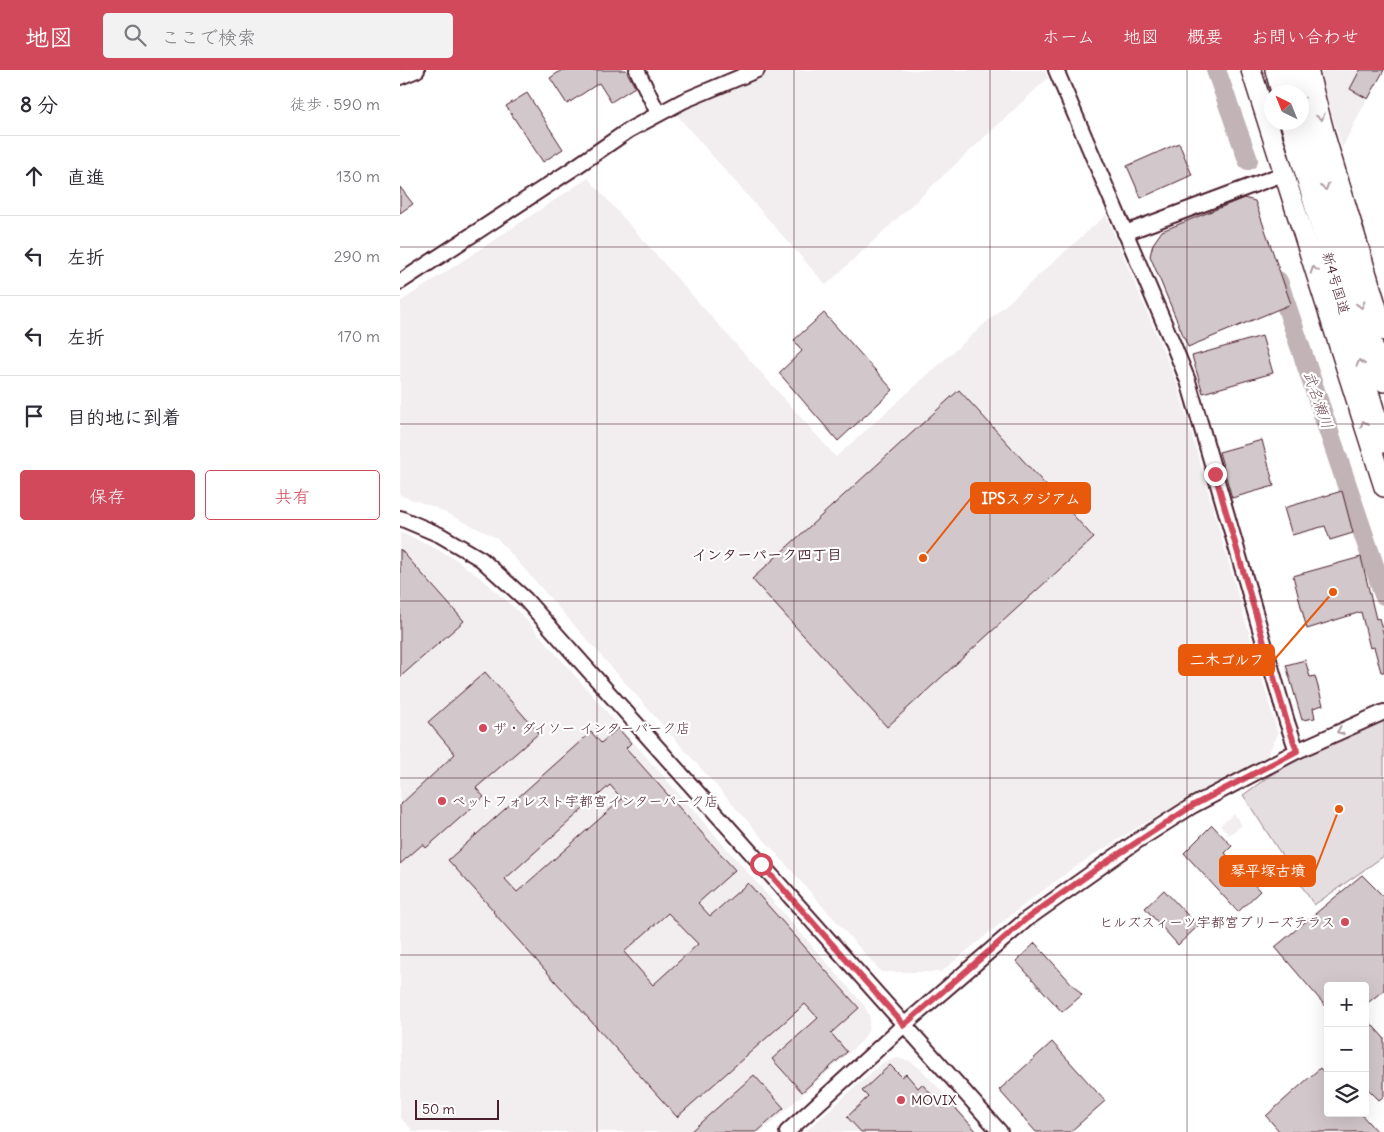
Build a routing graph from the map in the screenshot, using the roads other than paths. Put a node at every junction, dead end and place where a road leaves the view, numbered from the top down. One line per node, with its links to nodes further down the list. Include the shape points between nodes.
1 (417, 70): 9 (street)
2 (637, 70): 12 (street)
3 (757, 70): 12 (street)
4 (1056, 70): 16 (street)
5 (1250, 70): 15 (highway)
6 (1275, 70): 10 (highway)
7 (1290, 70): 11 (highway)
8 (1308, 70): 19 (highway, one-way to 19)
9 (400, 77)
10 (1279, 85)
11 (1295, 85)
12 (658, 113): 18 (street)
13 (1293, 130): 17 (highway, 新4号国道)
14 (1307, 130): 17 (highway, 新4号国道, one-way to 17)
15 (1283, 174): 16 (street); 22 (highway, one-way to 15)
16 (1125, 234): 25 (street, via 1188,381)
17 (1334, 245): 20 (highway, 新4号国道, one-way to 20); 21 (highway, 新4号国道, one-way to 17)
18 (400, 282)
19 (1384, 331)
20 (1384, 382)
21 (1384, 443)
22 (1384, 487)
23 (400, 518): 26 (street, via 440,535 481,559 525,599)
24 (1384, 712): 25 (street, one-way to 25)
25 (1297, 751): 26 (street, via 1192,806 1105,863 1026,919)
26 (904, 1025): 27 (street); 28 (street)
27 (787, 1132)
28 (1000, 1132)

